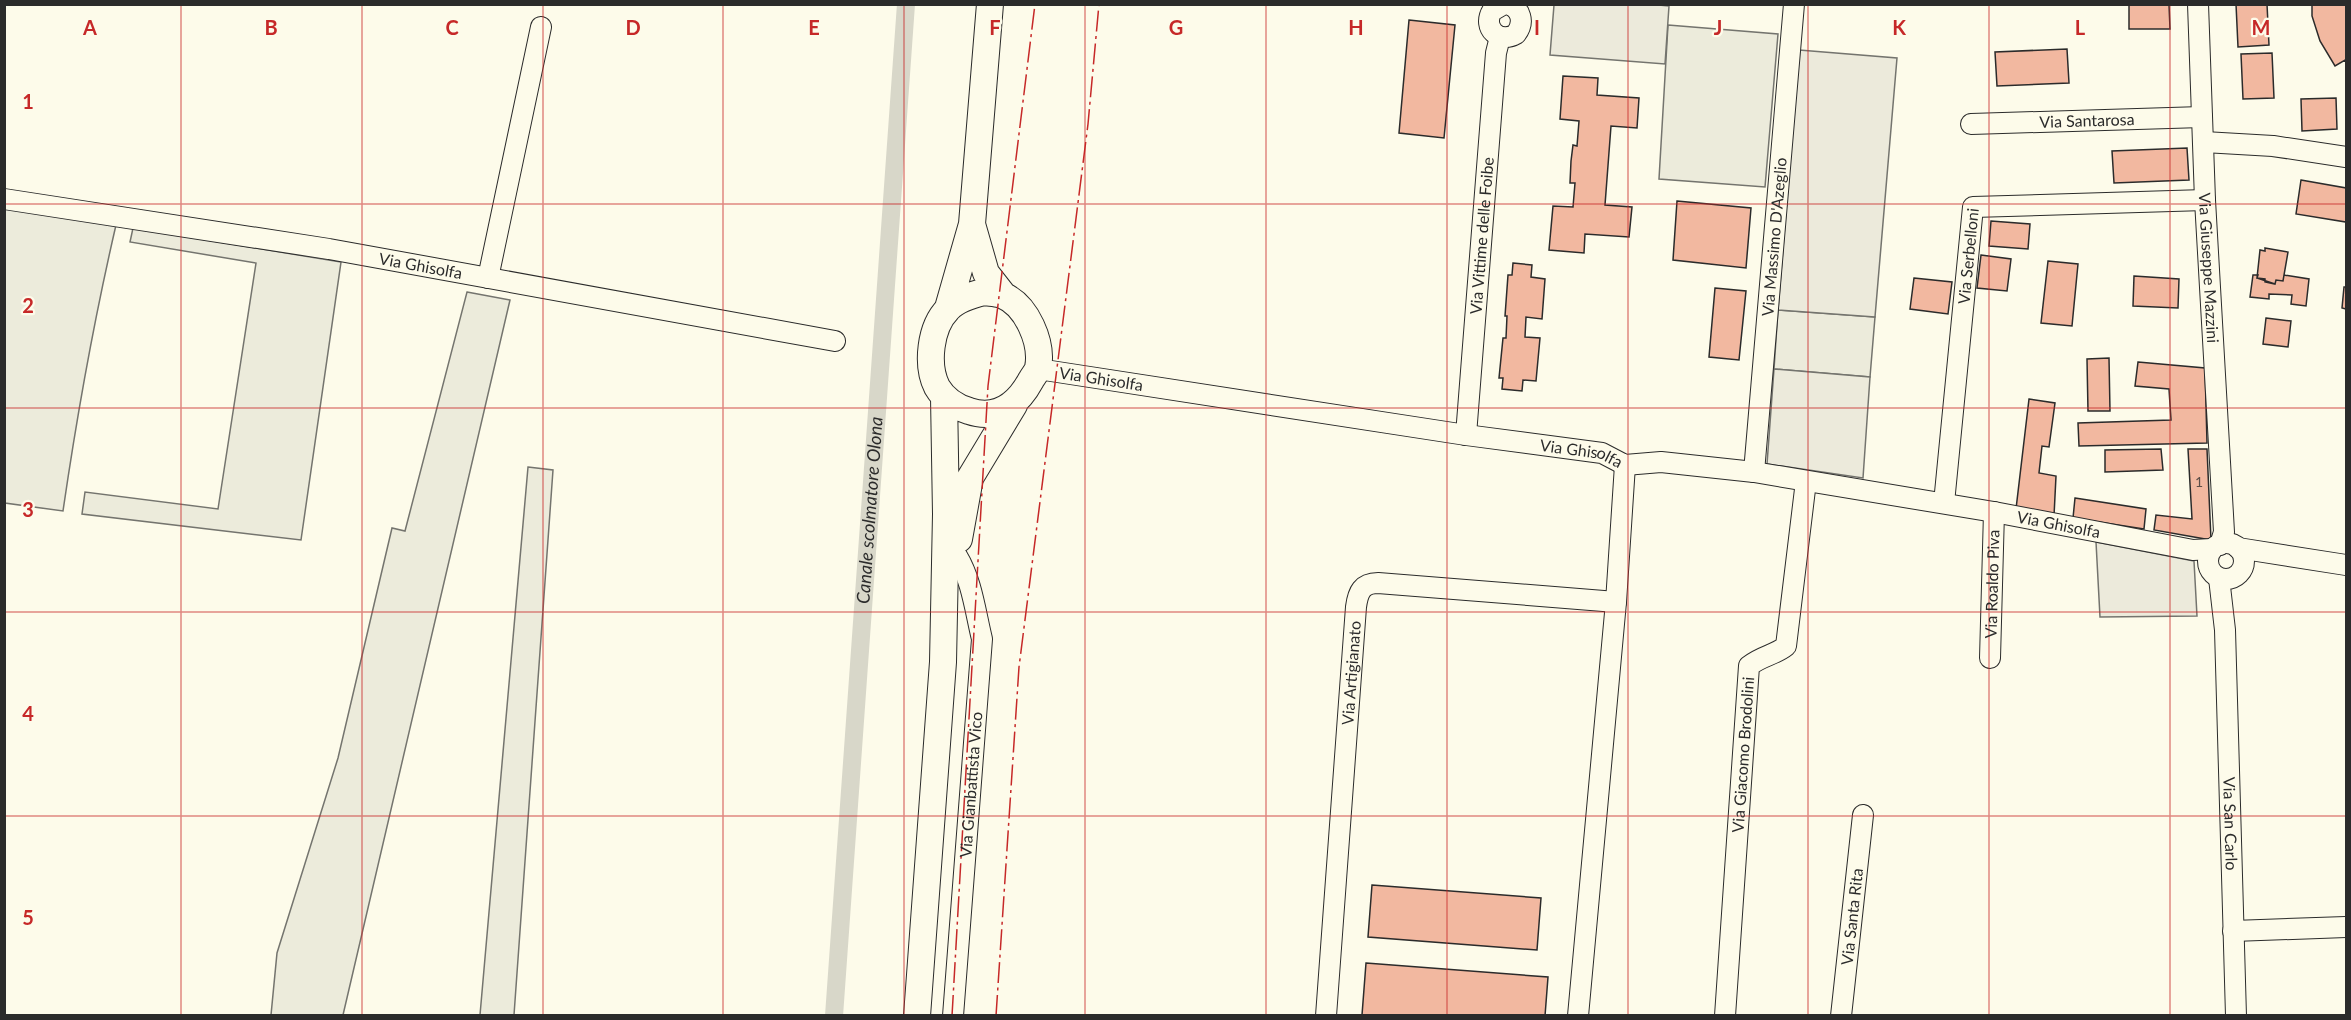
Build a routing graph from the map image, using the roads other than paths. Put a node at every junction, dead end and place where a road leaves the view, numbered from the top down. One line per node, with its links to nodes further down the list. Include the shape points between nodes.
1 (990, 4): 12 (main road)
2 (1506, 4): 20 (street, Via Vittime delle Foibe, via 1492,10 1488,20 1491,31 1500,37)
3 (1794, 4): 22 (street, Via Massimo D'Azeglio)
4 (2198, 4): 6 (street, Via Giuseppe Mazzini)
5 (541, 27): 13 (street)
6 (2202, 117): 7 (street, Via Santarosa); 8 (street, Via Giuseppe Mazzini)
7 (1971, 124)
8 (2204, 142): 9 (street, via 2273,146); 11 (street, Via Giuseppe Mazzini)
9 (2346, 157)
10 (4, 199): 13 (street, Via Ghisolfa, via 329,249)
11 (2205, 200): 24 (street, Via Serbelloni, via 1973,207); 26 (street, Via Giuseppe Mazzini)
12 (972, 224): 14 (main road, via 986,273); 15 (main road)
13 (488, 278): 16 (street, Via Ghisolfa)
14 (1004, 296): 15 (main road, via 984,292 965,297); 17 (main road, via 1026,315 1037,337)
15 (948, 308): 18 (main road, via 934,333 932,356 936,384)
16 (835, 341)
17 (1038, 369): 19 (main road); 20 (street, Via Ghisolfa)
18 (944, 397): 19 (main road, via 975,413 991,413); 32 (main road)
19 (1014, 405): 27 (main road, via 970,478)
20 (1466, 435): 21 (street, Via Ghisolfa, via 1602,453)
21 (1625, 465): 22 (street, Via Ghisolfa, via 1661,462); 29 (street)
22 (1754, 472): 23 (street, Via Ghisolfa)
23 (1806, 481): 24 (street, Via Ghisolfa); 40 (street, Via Giacomo Brodolini, via 1786,646 1749,666)
24 (1944, 503): 25 (street, Via Ghisolfa)
25 (1994, 512): 26 (street, Via Ghisolfa); 31 (street, Via Roaldo Piva)
26 (2223, 551): 28 (street, Via Ghisolfa); 30 (street, Via San Carlo); 30 (street, Via San Carlo, via 2210,569 2219,578)
27 (957, 556): 32 (main road); 37 (street, Via Gianbattista Vico, via 969,584 982,639)
28 (2346, 565)
29 (1616, 602): 38 (street, Via Artigianato, via 1378,583 1369,583 1358,595); 39 (street)
30 (2225, 630): 35 (street, Via San Carlo)
31 (1990, 658)
32 (943, 662): 36 (main road)
33 (1863, 815): 41 (street, Via Santa Rita)
34 (2346, 927): 35 (street)
35 (2233, 931): 42 (street, Via San Carlo)
36 (917, 1016)
37 (952, 1016)
38 (1326, 1016)
39 (1578, 1016)
40 (1725, 1016)
41 (1841, 1016)
42 (2236, 1016)

